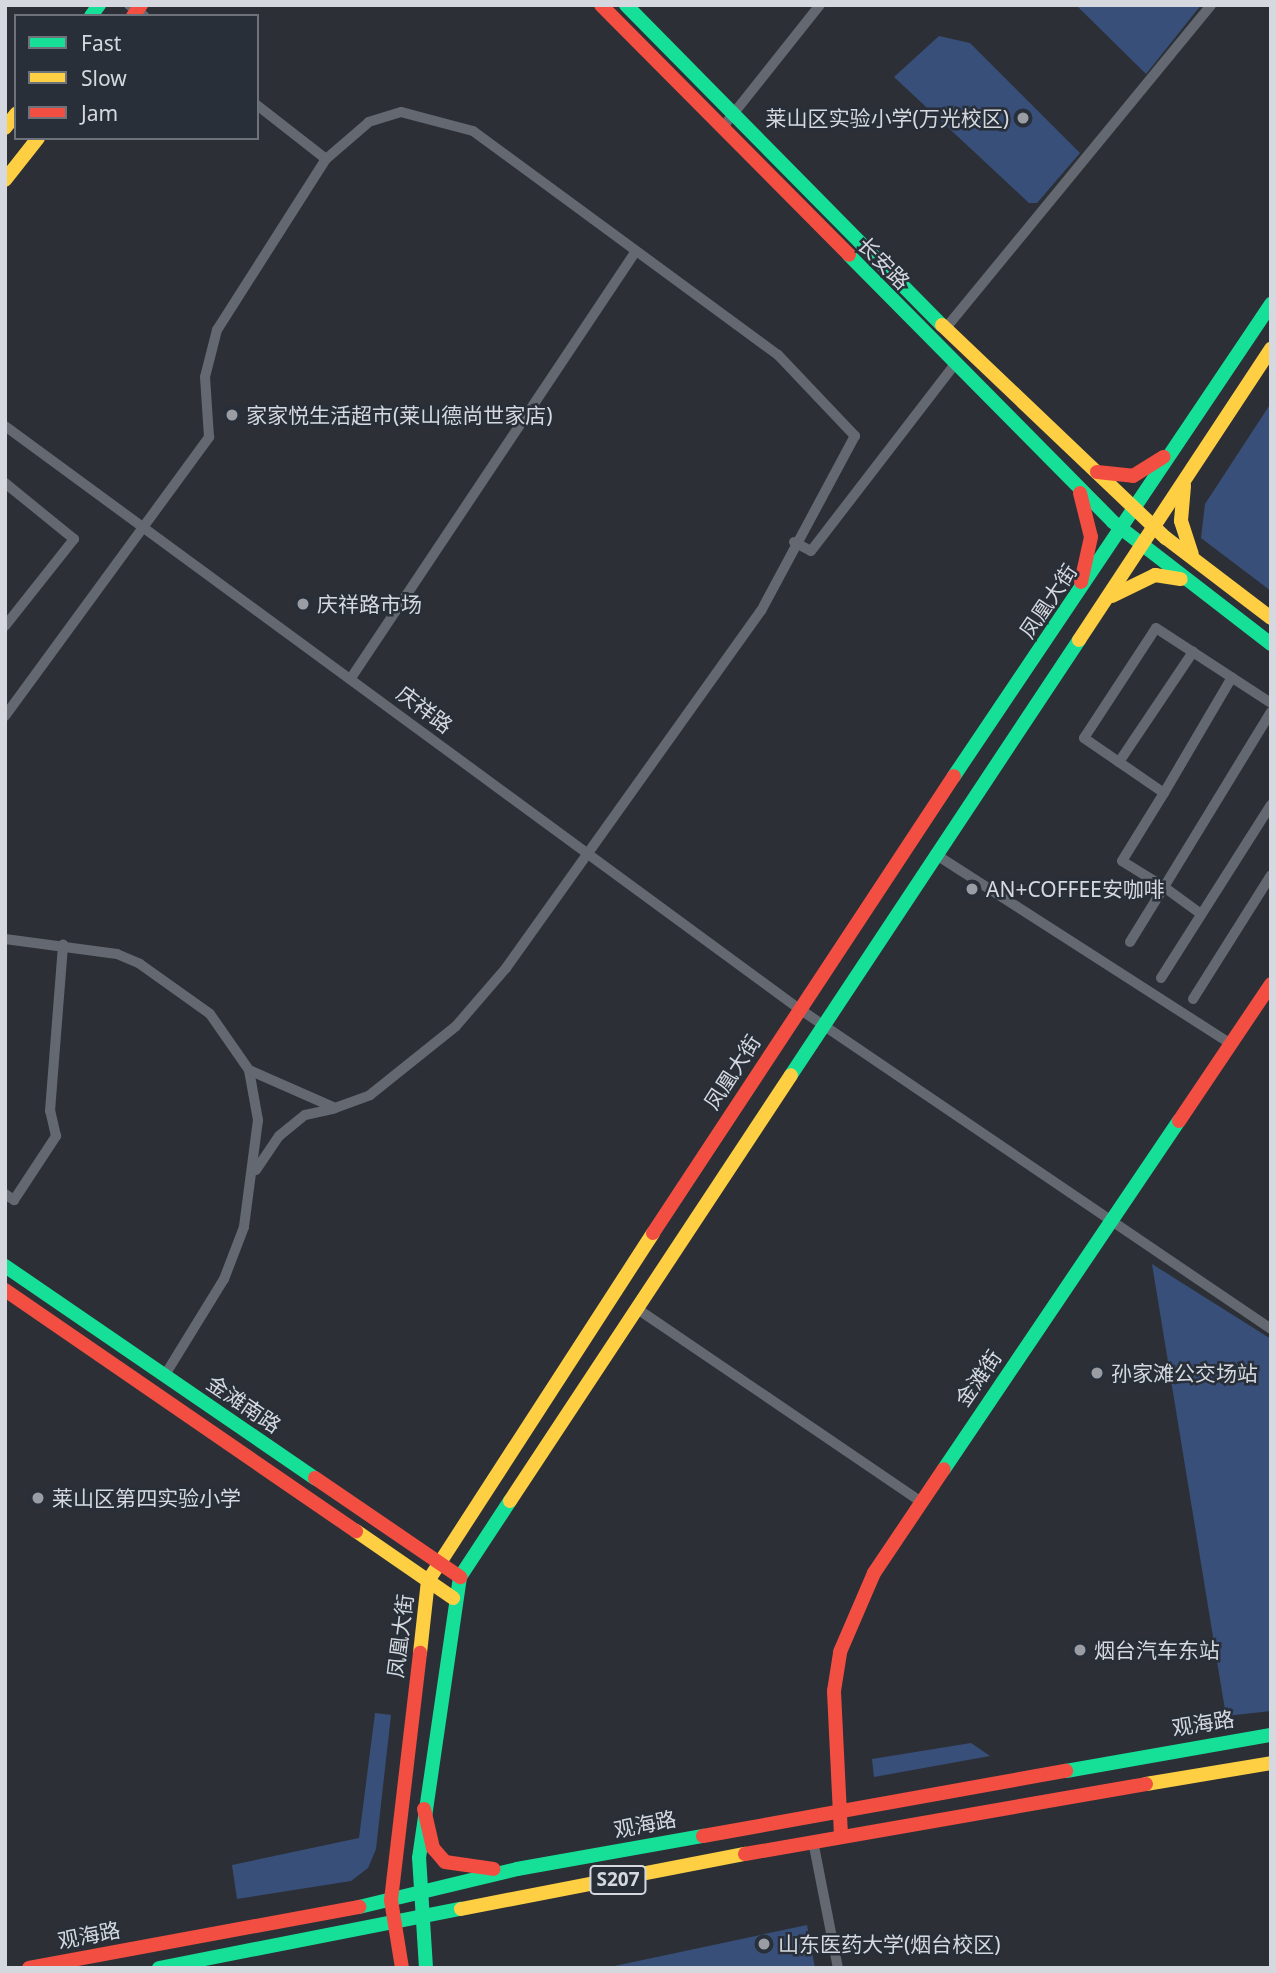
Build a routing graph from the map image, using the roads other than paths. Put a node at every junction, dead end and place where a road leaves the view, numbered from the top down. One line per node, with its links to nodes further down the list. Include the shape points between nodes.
1 (601, 5): 7 (main road, 长安路)
2 (626, 5): 6 (main road, 长安路)
3 (821, 5): 6 (street)
4 (1211, 5): 13 (street)
5 (259, 107): 9 (street)
6 (734, 115): 7 (street); 13 (main road, 长安路)
7 (722, 128): 15 (main road, 长安路)
8 (36, 140): 10 (main road)
9 (326, 159): 11 (street, via 369,122 401,111 434,116 473,131); 23 (street, via 217,330 205,377 209,437)
10 (5, 180)
11 (636, 251): 26 (street, via 778,355 855,436); 37 (street)
12 (1271, 304): 17 (main road, 凤凰大街)
13 (945, 329): 18 (main road, 长安路)
14 (1271, 349): 19 (main road)
15 (955, 364): 21 (main road, 长安路); 26 (street, via 811,551)
16 (5, 426): 23 (street, 庆祥路)
17 (1176, 447): 18 (main road, via 1133,476); 22 (main road, 凤凰大街)
18 (1094, 472): 22 (main road, 长安路)
19 (1185, 479): 24 (main road); 28 (main road, via 1183,536)
20 (5, 483): 33 (street, via 74,539)
21 (1077, 485): 25 (main road, 长安路); 30 (main road, via 1091,537)
22 (1135, 509): 24 (main road, 长安路); 25 (main road, 凤凰大街)
23 (144, 525): 37 (street, 庆祥路); 40 (street)
24 (1154, 526): 27 (main road); 28 (main road, 长安路)
25 (1122, 530): 27 (main road, 长安路); 30 (main road, 凤凰大街)
26 (794, 542): 44 (street, via 761,611)
27 (1141, 546): 29 (main road, 长安路); 31 (main road)
28 (1199, 563): 32 (main road, 长安路)
29 (1187, 580): 31 (main road, via 1155,575 1134,581); 34 (main road, 长安路)
30 (1076, 597): 46 (main road, 凤凰大街)
31 (1101, 606): 45 (main road)
32 (1271, 618)
33 (5, 626)
34 (1271, 644)
35 (1193, 652): 36 (street); 41 (street); 41 (street, via 1156,628 1084,738)
36 (1232, 677): 38 (street); 42 (street)
37 (351, 678): 44 (street, 庆祥路)
38 (1271, 703)
39 (1271, 712): 48 (street)
40 (5, 716)
41 (1119, 762): 42 (street)
42 (1164, 793): 48 (street, via 1122,862)
43 (1271, 805): 50 (street)
44 (587, 854): 57 (street, 庆祥路); 61 (street, via 456,1026 370,1095)
45 (935, 854): 49 (main road); 59 (street)
46 (892, 869): 49 (main road, via 878,897 880,911 893,910); 57 (main road, 凤凰大街)
47 (1271, 875): 56 (street)
48 (1164, 887): 50 (street); 52 (street)
49 (911, 890): 58 (main road)
50 (1202, 914): 54 (street)
51 (5, 939): 53 (street)
52 (1130, 942)
53 (63, 945): 60 (street, via 117,954 168,981 210,1014); 65 (street, via 50,1111 56,1136 14,1200)
54 (1161, 978)
55 (1271, 984): 59 (main road, 金滩街)
56 (1193, 999)
57 (798, 1008): 58 (street, 庆祥路); 62 (main road, 凤凰大街)
58 (822, 1023): 63 (main road); 66 (street, 庆祥路)
59 (1231, 1044): 66 (main road, 金滩街)
60 (249, 1070): 61 (street); 64 (street, via 258,1120)
61 (335, 1108): 64 (street, via 305,1115 279,1136)
62 (708, 1148): 63 (main road, via 726,1127 737,1129 740,1143); 74 (main road, 凤凰大街)
63 (731, 1162): 69 (main road)
64 (255, 1171): 71 (street, via 224,1279)
65 (5, 1194)
66 (1112, 1220): 70 (street, 庆祥路); 73 (main road, 金滩街)
67 (5, 1266): 71 (main road, 金滩南路)
68 (5, 1290): 75 (main road, 金滩南路)
69 (636, 1308): 73 (street); 76 (main road)
70 (1271, 1329)
71 (165, 1375): 72 (main road, 金滩南路)
72 (329, 1488): 75 (street); 77 (main road, 金滩南路)
73 (920, 1501): 84 (main road, 金滩街, via 874,1573 840,1652 834,1690)
74 (478, 1502): 76 (main road, via 504,1479 512,1492); 77 (main road, 凤凰大街)
75 (318, 1504): 79 (main road, 金滩南路)
76 (502, 1513): 78 (main road)
77 (439, 1562): 78 (main road, 金滩南路); 79 (main road, 凤凰大街)
78 (460, 1577): 80 (main road)
79 (428, 1581): 80 (main road, 金滩南路); 89 (main road, 凤凰大街)
80 (453, 1598): 83 (main road)
81 (1271, 1735): 84 (main road, 观海路 / S207)
82 (1271, 1763): 85 (main road, S207)
83 (424, 1809): 87 (main road, via 433,1848 445,1862 459,1869); 88 (main road)
84 (841, 1810): 85 (main road, 金滩街); 87 (main road, 观海路 / S207)
85 (841, 1835): 86 (main road, S207)
86 (813, 1841): 90 (main road, S207); 96 (street)
87 (517, 1869): 88 (main road, 观海路 / S207)
88 (418, 1896): 89 (main road, 观海路 / S207); 90 (main road)
89 (391, 1899): 91 (main road, 凤凰大街); 92 (main road, 观海路 / S207)
90 (419, 1920): 91 (main road, S207); 95 (main road)
91 (395, 1924): 93 (main road, S207); 94 (main road, 凤凰大街)
92 (29, 1968)
93 (159, 1968)
94 (402, 1968)
95 (426, 1968)
96 (838, 1968)

